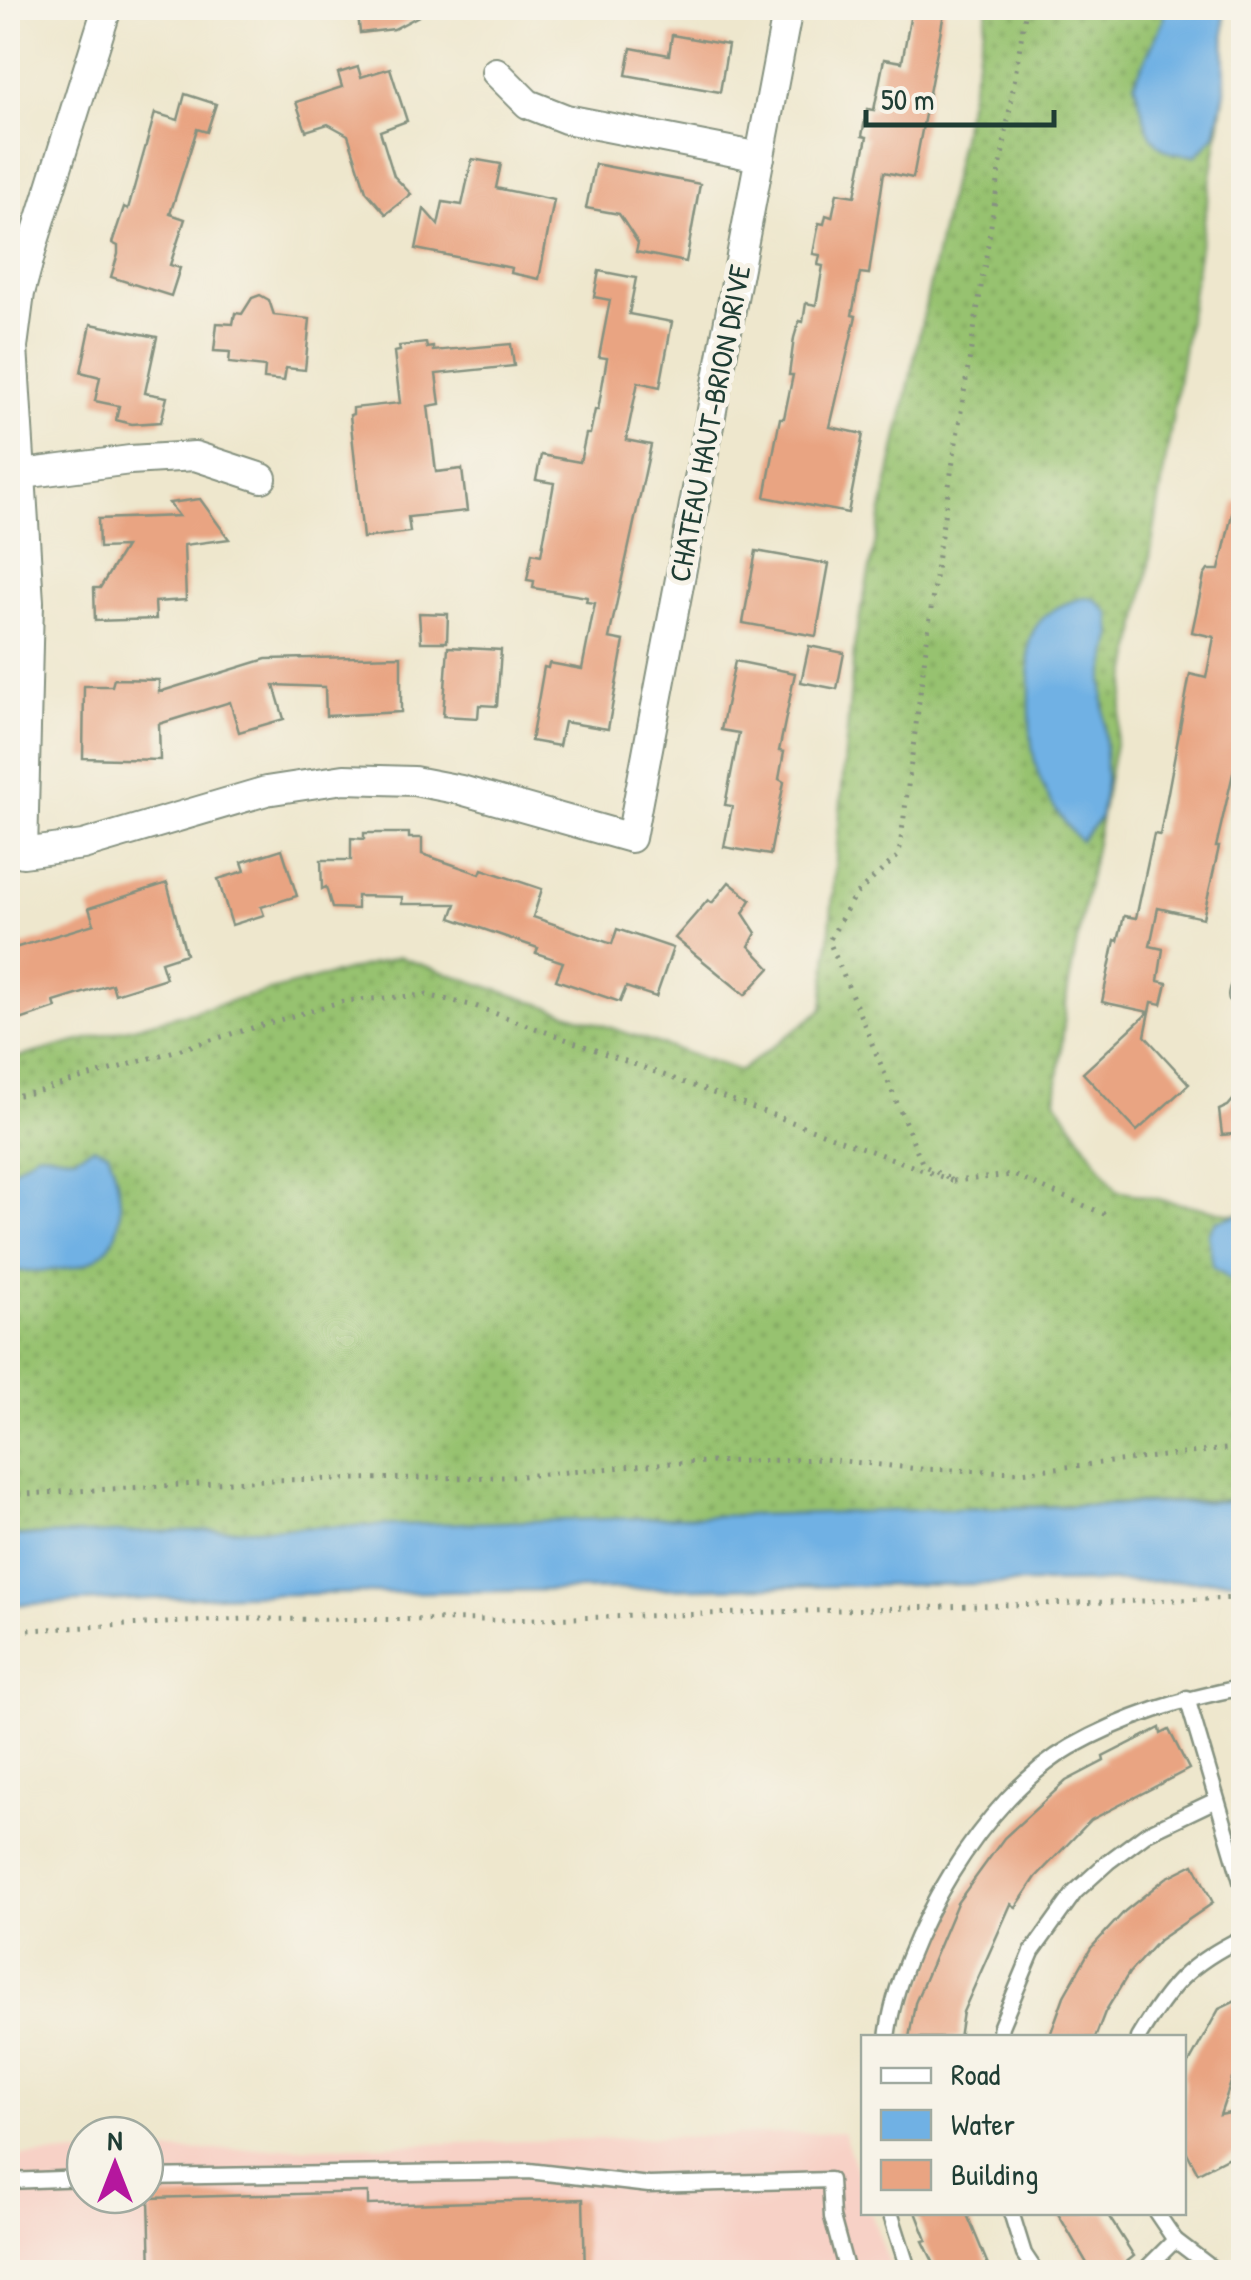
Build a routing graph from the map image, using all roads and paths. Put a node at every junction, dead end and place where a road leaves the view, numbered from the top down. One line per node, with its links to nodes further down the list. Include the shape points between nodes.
1 (108, 8): 6 (street, via 20,293 13,347)
2 (788, 8): 5 (street, CHATEAU HAUT-BRION DRIVE)
3 (1026, 8): 9 (path, via 939,548 899,856 854,896 829,941 923,1165)
4 (496, 72): 5 (street, via 528,104 566,120)
5 (760, 158): 6 (street, CHATEAU HAUT-BRION DRIVE, via 631,838 462,790 344,780 266,790 82,845 23,853 29,602)
6 (23, 474): 7 (street, via 195,456)
7 (262, 478)
8 (8, 1098): 9 (path, via 344,1001 426,995 475,1006)
9 (953, 1180): 10 (path, via 1013,1175)
10 (1111, 1217)
11 (1244, 1447): 12 (path, via 1021,1472 824,1459)
12 (8, 1495)
13 (1244, 1598): 14 (path, via 505,1620 244,1619)
14 (8, 1631)
15 (1244, 1686): 16 (lane)
16 (1186, 1698): 17 (lane); 20 (lane, via 1068,1749 996,1813 924,1922 900,1978)
17 (1216, 1800): 18 (lane); 21 (lane, via 1147,1833 1075,1892 1032,1952)
18 (1244, 1891)
19 (1244, 1937): 22 (lane, via 1207,1955 1166,1991)
20 (888, 2035)
21 (1000, 2035)
22 (1140, 2035)
23 (165, 2177): 30 (lane, via 530,2170 649,2184 830,2180)
24 (65, 2179): 25 (lane)
25 (8, 2181)
26 (891, 2215): 31 (lane)
27 (1012, 2215): 32 (lane)
28 (1158, 2215): 29 (lane)
29 (1175, 2240): 33 (lane); 34 (lane)
30 (847, 2272)
31 (909, 2272)
32 (1036, 2272)
33 (1143, 2272)
34 (1217, 2272)

